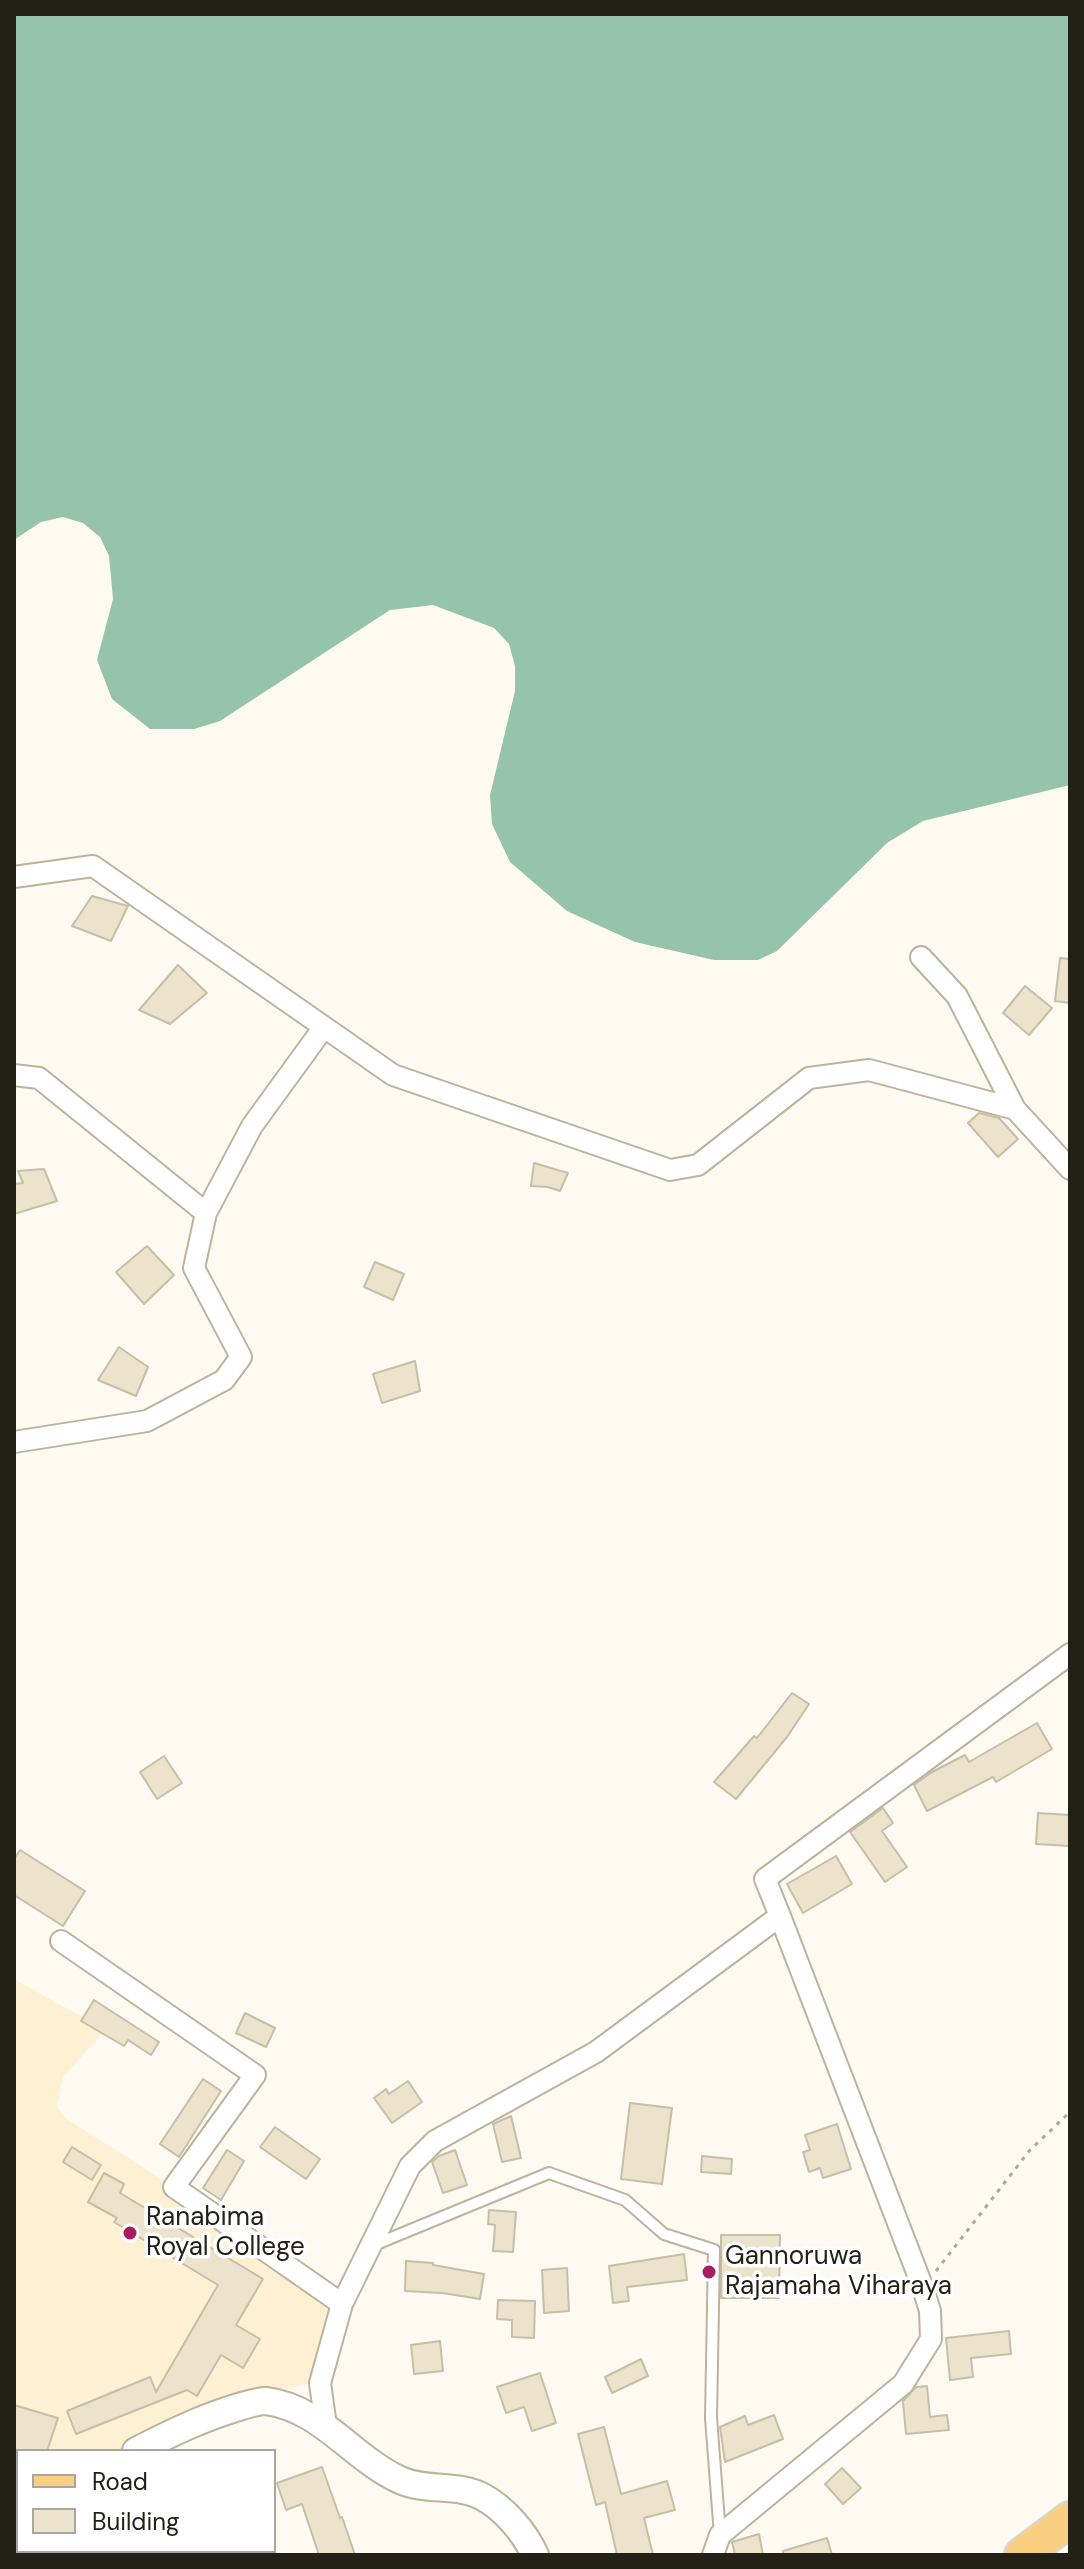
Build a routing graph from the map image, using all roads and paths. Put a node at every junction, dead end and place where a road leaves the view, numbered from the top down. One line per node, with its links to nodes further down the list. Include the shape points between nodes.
1 (14, 877): 3 (street, via 93,866)
2 (921, 957): 5 (street, via 957,996)
3 (324, 1027): 5 (street, via 393,1075 670,1170 698,1165 809,1078 869,1070); 7 (street, via 252,1126)
4 (14, 1075): 7 (street, via 39,1078)
5 (1015, 1109): 6 (street)
6 (1070, 1169)
7 (206, 1213): 8 (street, via 194,1268 241,1357 224,1380 147,1421)
8 (14, 1442)
9 (1070, 1654): 10 (street, via 765,1879)
10 (780, 1916): 13 (street, via 596,2052 435,2141 410,2166); 14 (street)
11 (61, 1941): 15 (street, via 255,2075 174,2187)
12 (1070, 2112): 14 (path, via 1030,2150)
13 (369, 2247): 15 (street); 19 (lane, via 549,2173 625,2200 664,2234 714,2250 711,2418)
14 (923, 2288): 19 (street, via 931,2339 903,2384)
15 (342, 2304): 16 (street, via 320,2383)
16 (326, 2426): 17 (street, via 300,2410 263,2401 204,2417); 21 (street, via 353,2451 402,2482 486,2498 527,2536)
17 (140, 2449)
18 (1070, 2519): 23 (main road)
19 (720, 2535): 22 (street)
20 (1070, 2547): 24 (main road)
21 (535, 2555)
22 (713, 2555)
23 (1022, 2555)
24 (1060, 2555)

